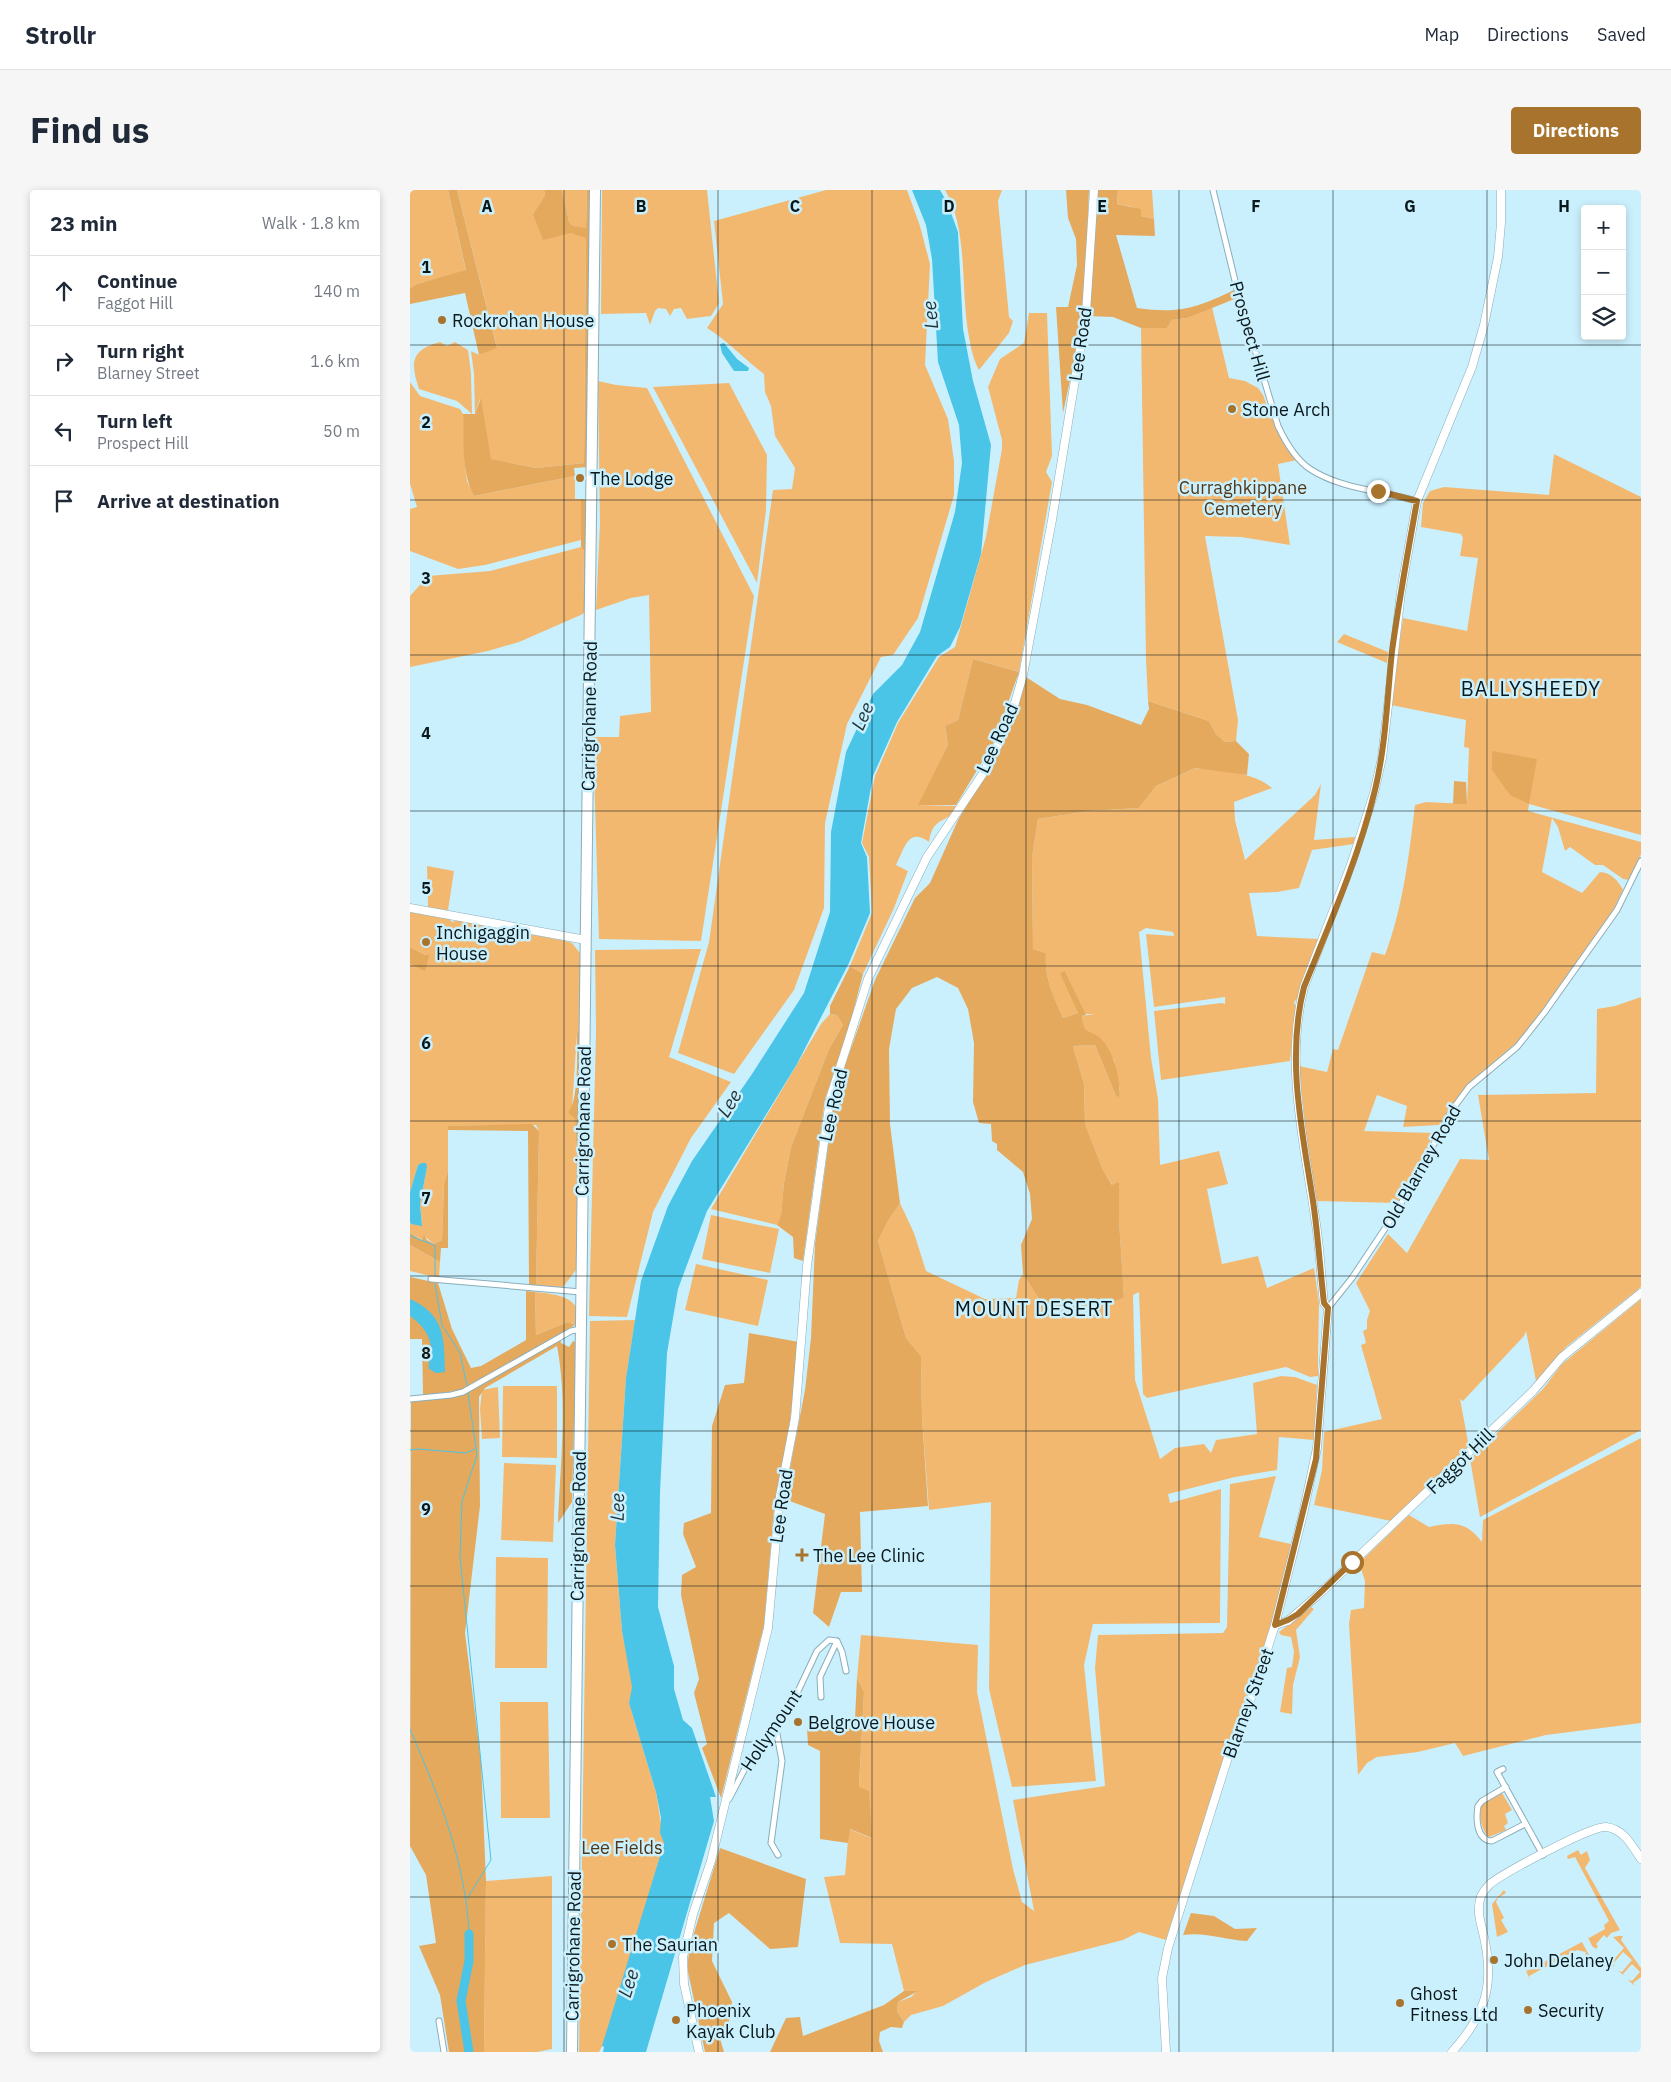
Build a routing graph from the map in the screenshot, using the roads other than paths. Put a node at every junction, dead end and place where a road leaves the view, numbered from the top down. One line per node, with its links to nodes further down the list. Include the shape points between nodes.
1 (595, 190): 8 (highway, Carrigrohane Road)
2 (1094, 190): 22 (street, Lee Road, via 1086,313 1052,520 1012,714 982,775 927,858 868,979 830,1099 807,1266 796,1418 780,1496 768,1628)
3 (1213, 190): 5 (street, Prospect Hill, via 1238,293 1278,426 1288,445 1310,469 1337,481)
4 (1501, 190): 5 (street, Blarney Street, via 1498,257 1484,325 1472,367)
5 (1417, 501): 12 (street, Blarney Street, via 1402,582 1382,758 1374,793 1352,862 1304,987 1297,1024 1295,1074 1317,1227 1324,1303)
6 (1641, 861): 12 (street, Old Blarney Road, via 1617,910 1533,1028 1517,1047 1469,1087 1452,1110 1391,1219)
7 (410, 908): 8 (street)
8 (586, 940): 10 (highway, Carrigrohane Road)
9 (431, 1279): 10 (street)
10 (581, 1292): 13 (highway, Carrigrohane Road)
11 (1641, 1293): 15 (street, Faggot Hill, via 1562,1357 1533,1392 1317,1596 1288,1620)
12 (1328, 1308): 15 (street, Blarney Street, via 1316,1459)
13 (581, 1329): 14 (street, via 571,1331 463,1392); 29 (highway, Carrigrohane Road)
14 (410, 1399)
15 (1275, 1625): 31 (street, Blarney Street, via 1256,1687 1230,1752 1168,1948 1162,1978)
16 (837, 1641): 17 (street); 18 (street, Hollymount, via 820,1677); 19 (street, Hollymount, via 829,1640 818,1651)
17 (846, 1671)
18 (821, 1697)
19 (776, 1728): 22 (street, Hollymount, via 752,1757); 24 (street, via 782,1761 771,1843)
20 (1503, 1769): 21 (street, via 1497,1772)
21 (1506, 1787): 23 (street); 23 (street, via 1478,1806 1480,1834 1492,1841)
22 (726, 1803): 30 (street, Lee Road, via 683,1957 684,1984)
23 (1526, 1824): 25 (street)
24 (778, 1855)
25 (1543, 1855): 26 (street, via 1589,1830 1605,1827 1622,1834); 32 (street, via 1492,1883 1481,1897 1479,1915 1488,1969 1488,1991 1473,2028)
26 (1641, 1859)
27 (439, 2021): 28 (street)
28 (444, 2052)
29 (572, 2052)
30 (699, 2052)
31 (1166, 2052)
32 (1452, 2052)

